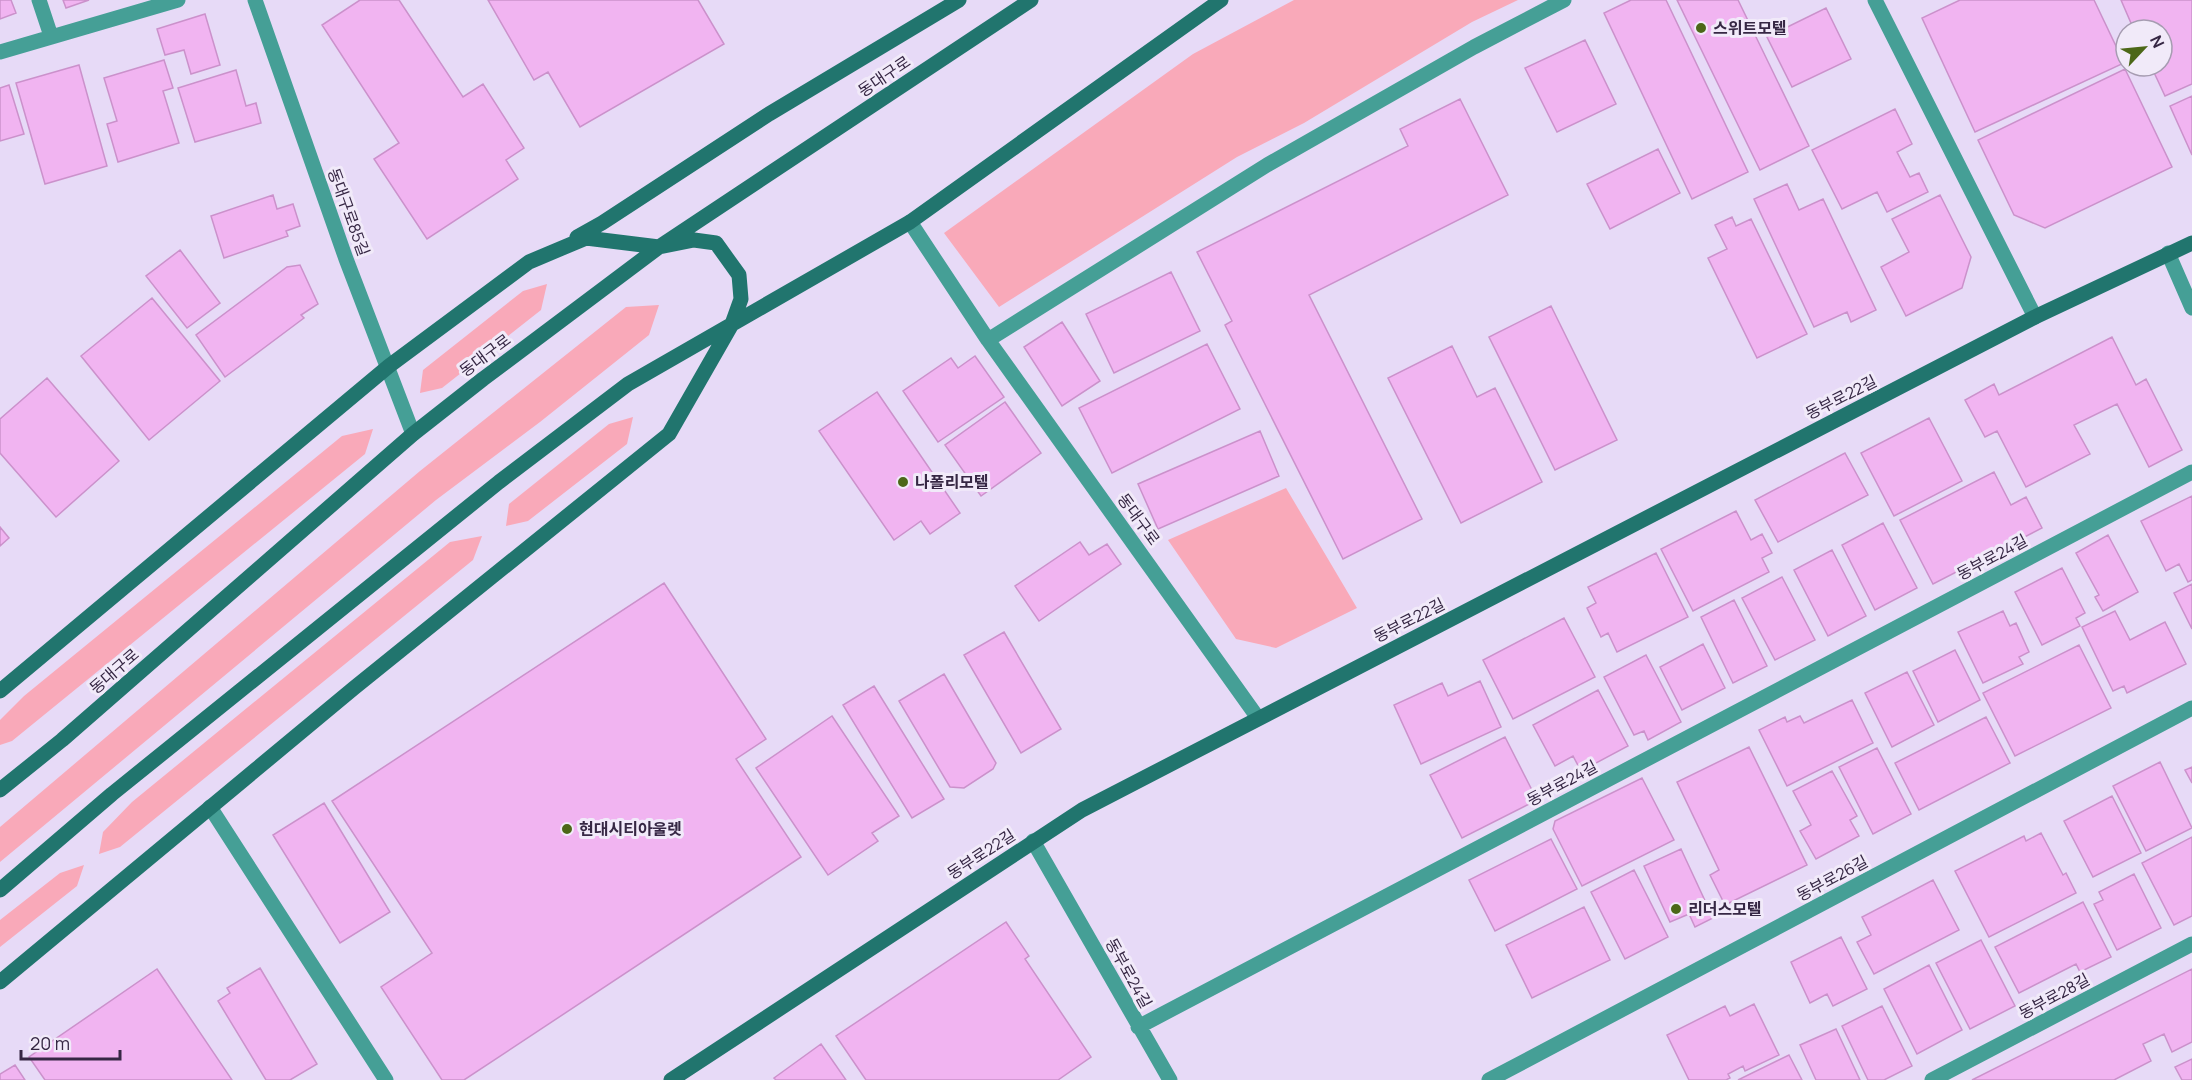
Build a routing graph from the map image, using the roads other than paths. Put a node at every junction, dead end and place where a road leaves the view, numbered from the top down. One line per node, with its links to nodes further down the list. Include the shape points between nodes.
1 (39, 0): 9 (street)
2 (178, 0): 9 (street)
3 (255, 0): 20 (street, 동대구로85길, via 346,259)
4 (959, 0): 15 (main road, via 769,114 602,223)
5 (1031, 0): 13 (main road, 동대구로)
6 (1221, 0): 11 (main road)
7 (1564, 0): 19 (street, via 1267,165)
8 (1875, 0): 17 (street)
9 (51, 36): 10 (street)
10 (0, 52)
11 (910, 222): 18 (main road); 19 (street, 동대구로)
12 (2192, 243): 14 (main road, 동부로22길)
13 (659, 247): 15 (main road, via 586,238); 18 (main road, via 694,240 716,243 739,276 741,299); 21 (main road, 동대구로)
14 (2168, 253): 16 (street); 17 (main road, 동부로22길)
15 (529, 262): 20 (main road)
16 (2192, 308)
17 (2035, 317): 25 (main road, 동부로22길)
18 (732, 324): 27 (main road, via 669,434); 29 (main road, via 628,384 499,482 112,794)
19 (988, 340): 25 (street, 동대구로)
20 (389, 366): 21 (street, 동대구로85길); 23 (main road)
21 (413, 434): 26 (main road, 동대구로)
22 (2192, 472): 32 (street, 동부로24길)
23 (0, 691)
24 (2192, 708): 36 (street, 동부로26길)
25 (1258, 718): 28 (main road, 동부로22길, via 1082,810)
26 (0, 790)
27 (210, 807): 31 (main road); 33 (street)
28 (1033, 841): 32 (street, 동부로24길); 34 (main road, 동부로22길)
29 (0, 890)
30 (2192, 944): 37 (street, 동부로28길)
31 (0, 982)
32 (1138, 1027): 35 (street)
33 (386, 1080)
34 (671, 1080)
35 (1170, 1080)
36 (1489, 1080)
37 (1932, 1080)

